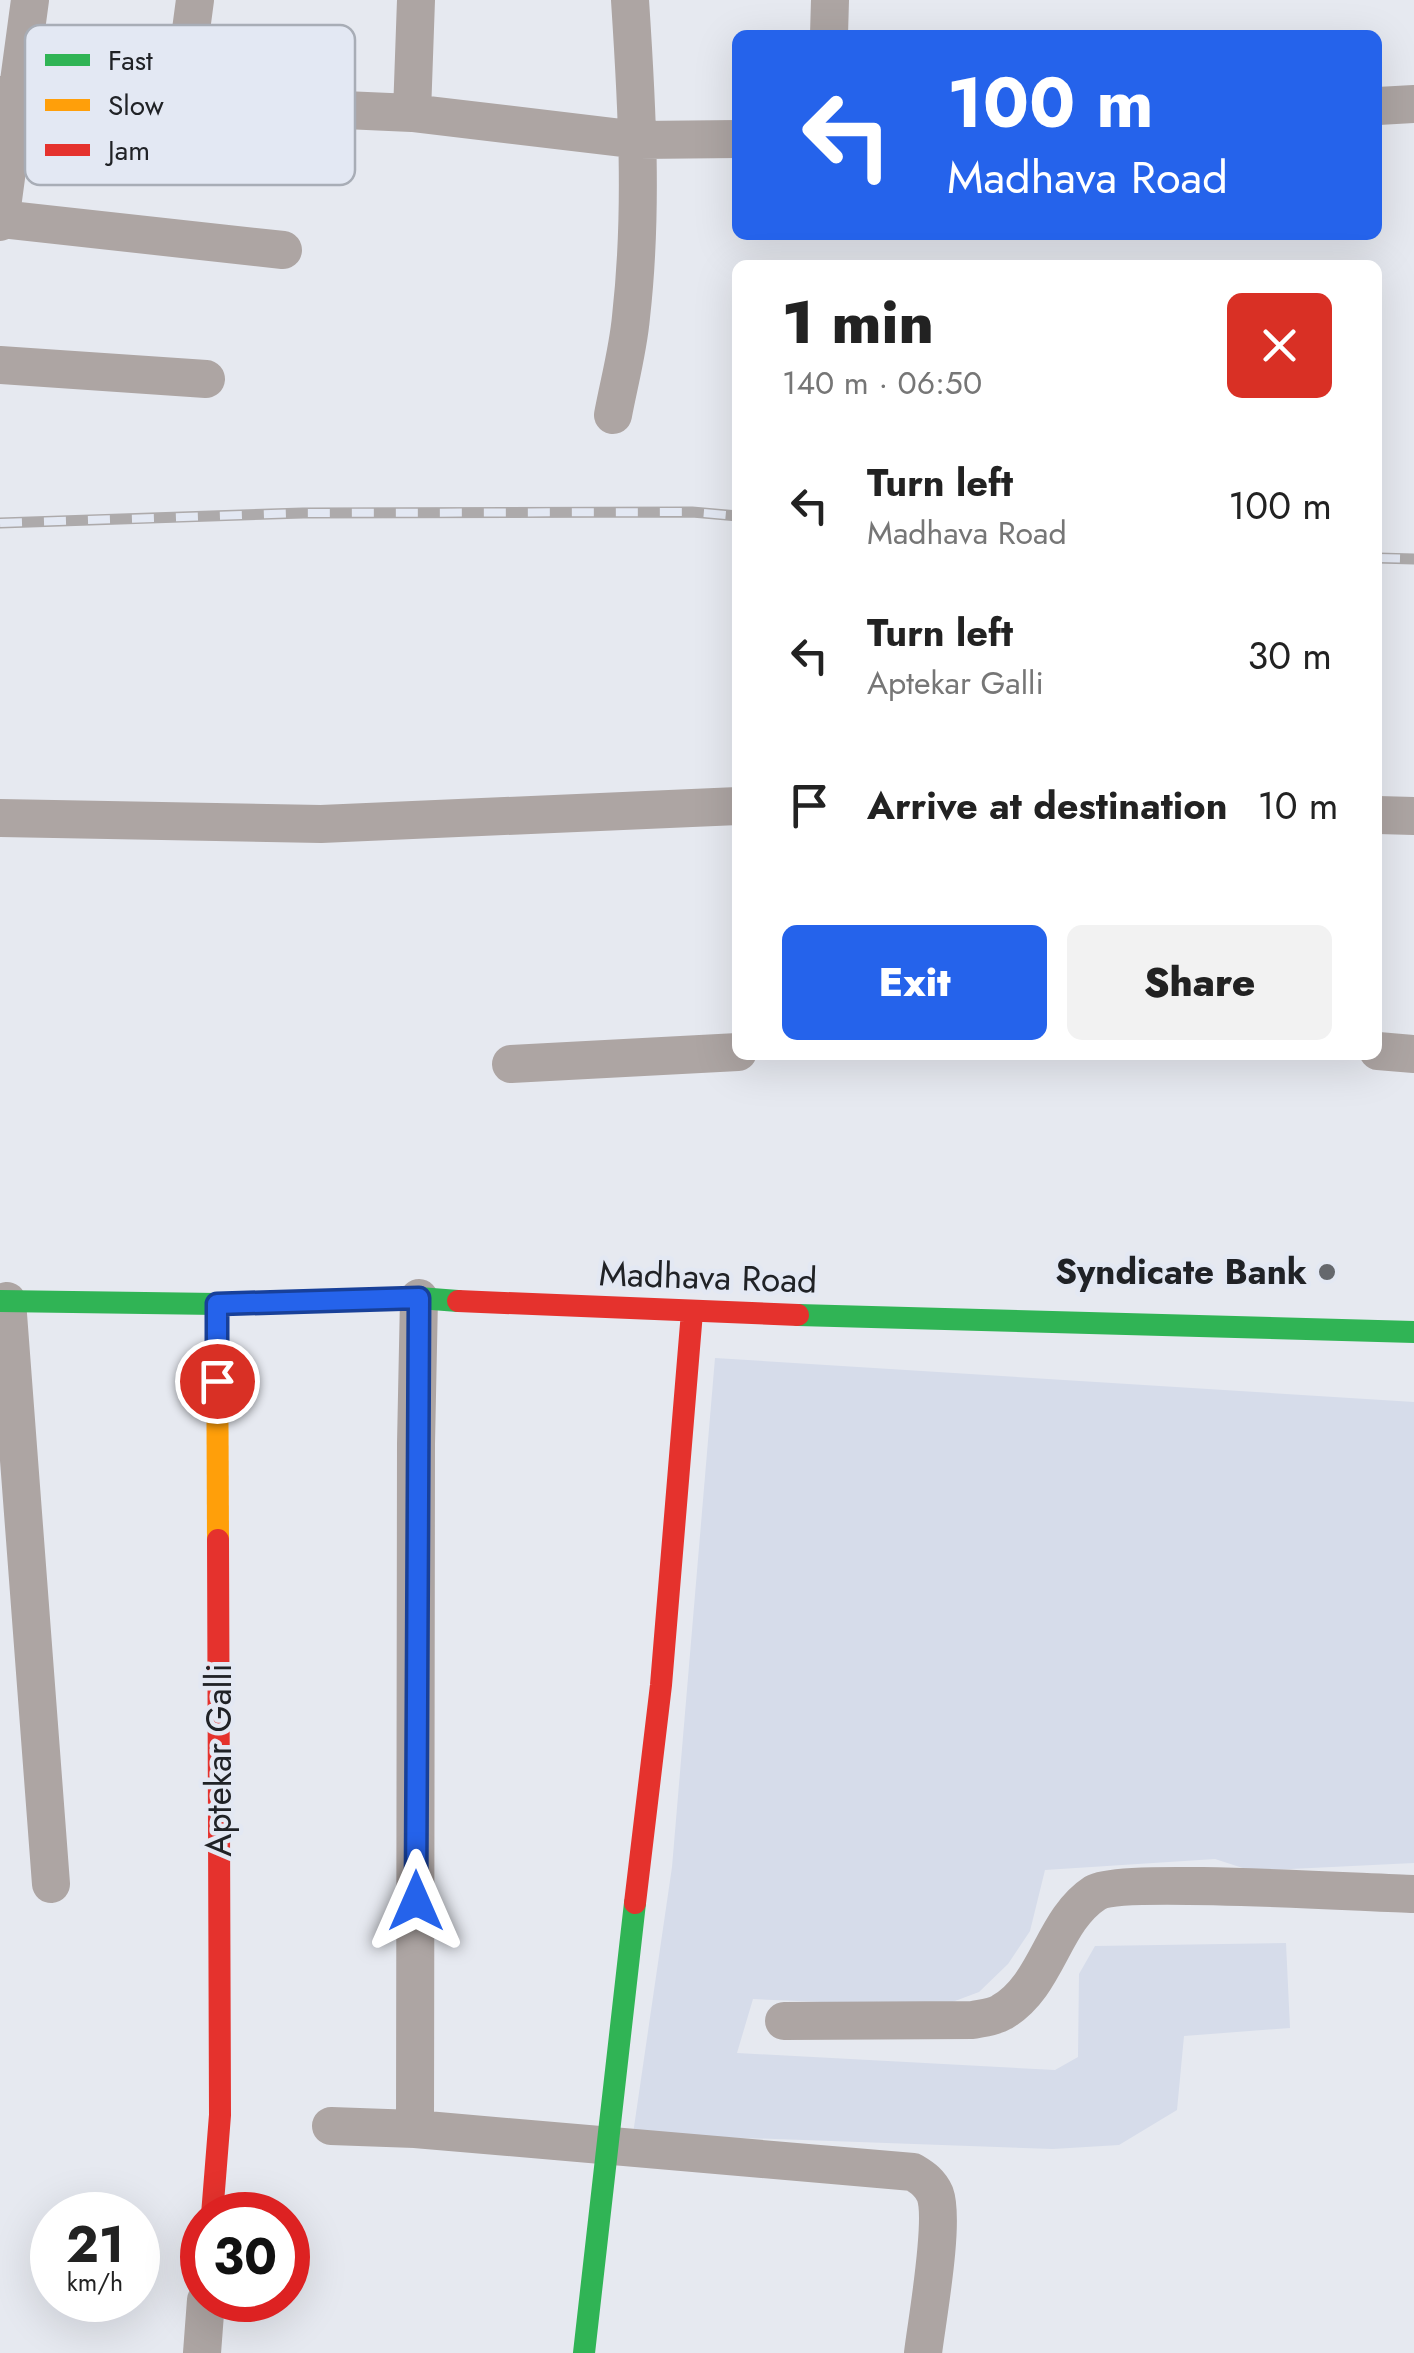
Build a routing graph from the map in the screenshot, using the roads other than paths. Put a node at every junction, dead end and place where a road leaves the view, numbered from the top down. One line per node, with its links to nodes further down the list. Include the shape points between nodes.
1 (30, 0): 8 (street)
2 (195, 0): 6 (street)
3 (416, 0): 12 (street)
4 (630, 0): 14 (street)
5 (830, 0): 7 (street)
6 (192, 25)
7 (829, 30)
8 (9, 96): 15 (street)
9 (1414, 104): 10 (street)
10 (1382, 106)
11 (355, 111): 12 (street)
12 (412, 113): 14 (street)
13 (732, 139): 14 (street)
14 (639, 140): 19 (street, via 631,319)
15 (0, 220): 16 (street)
16 (283, 250)
17 (0, 365): 18 (street)
18 (206, 379)
19 (612, 416)
20 (732, 806): 23 (street, via 321,824)
21 (1382, 815): 22 (street)
22 (1414, 816)
23 (0, 818)
24 (1382, 1051): 26 (street)
25 (732, 1052): 27 (street)
26 (1414, 1054)
27 (510, 1064)
28 (419, 1298): 30 (street, Madhava Road); 31 (street, Madhava Road); 37 (street)
29 (4, 1301): 30 (street, Madhava Road); 33 (street)
30 (217, 1304): 39 (street, Aptekar Galli, via 220,2116)
31 (692, 1312): 32 (street, Madhava Road); 38 (street, via 661,1686)
32 (1414, 1332)
33 (52, 1884)
34 (1414, 1894): 35 (street, via 1144,1886 1098,1891 1072,1912 1025,1992 1001,2013 973,2020)
35 (784, 2020)
36 (330, 2126): 37 (street)
37 (416, 2129): 38 (street)
38 (607, 2148): 42 (street); 43 (street, via 913,2172 936,2198)
39 (214, 2192)
40 (204, 2322): 41 (street)
41 (202, 2353)
42 (584, 2353)
43 (923, 2353)

